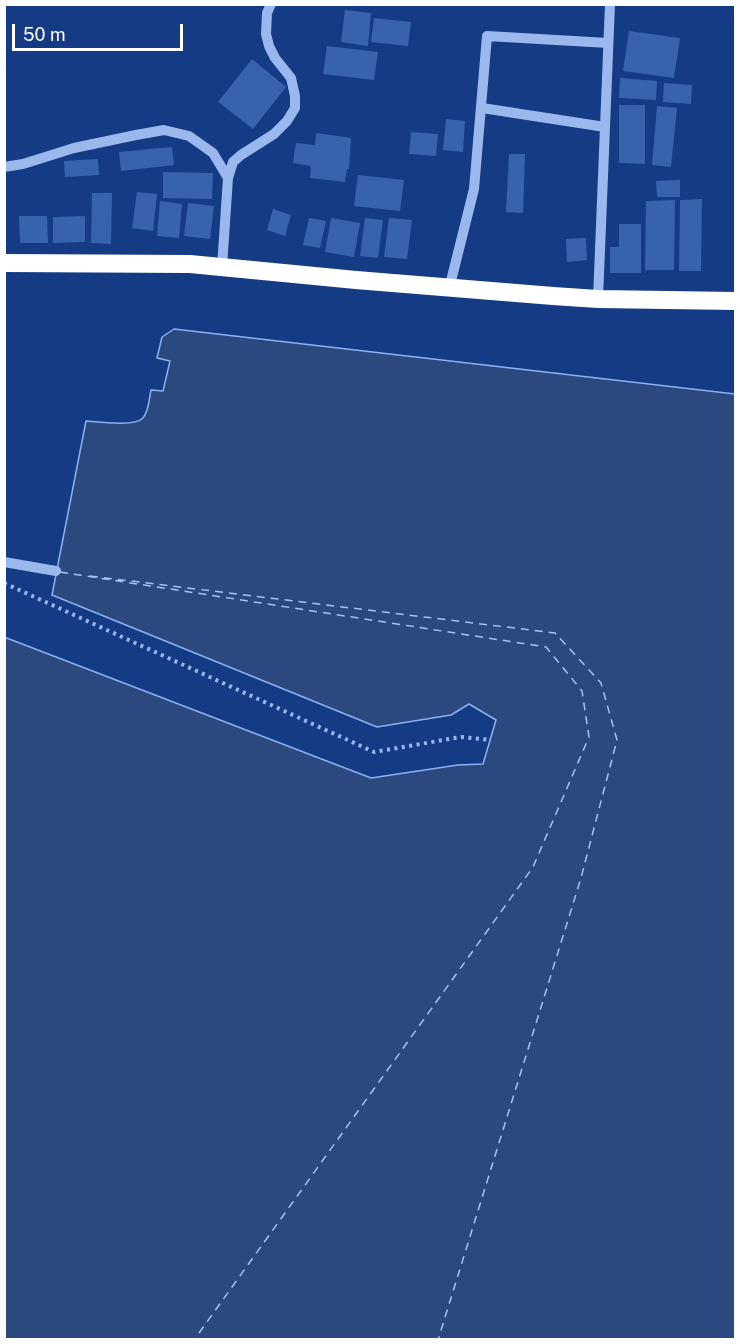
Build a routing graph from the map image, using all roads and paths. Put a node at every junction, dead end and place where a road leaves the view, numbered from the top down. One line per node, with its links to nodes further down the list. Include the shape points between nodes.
1 (271, 4): 7 (street, via 266,34 275,58 291,78 295,108 274,134 233,162)
2 (610, 4): 3 (street)
3 (608, 43): 4 (street, via 487,36); 5 (street)
4 (482, 108): 5 (street); 10 (street, via 474,189)
5 (605, 127): 11 (street)
6 (4, 167): 7 (street, via 164,130 189,136 213,153)
7 (228, 178): 9 (street)
8 (4, 263): 9 (highway)
9 (222, 267): 10 (highway)
10 (449, 289): 11 (highway)
11 (598, 298): 12 (highway)
12 (735, 301)
13 (4, 562): 14 (street)
14 (56, 572)
15 (4, 583): 16 (path, via 374,752 461,737)
16 (491, 740)

